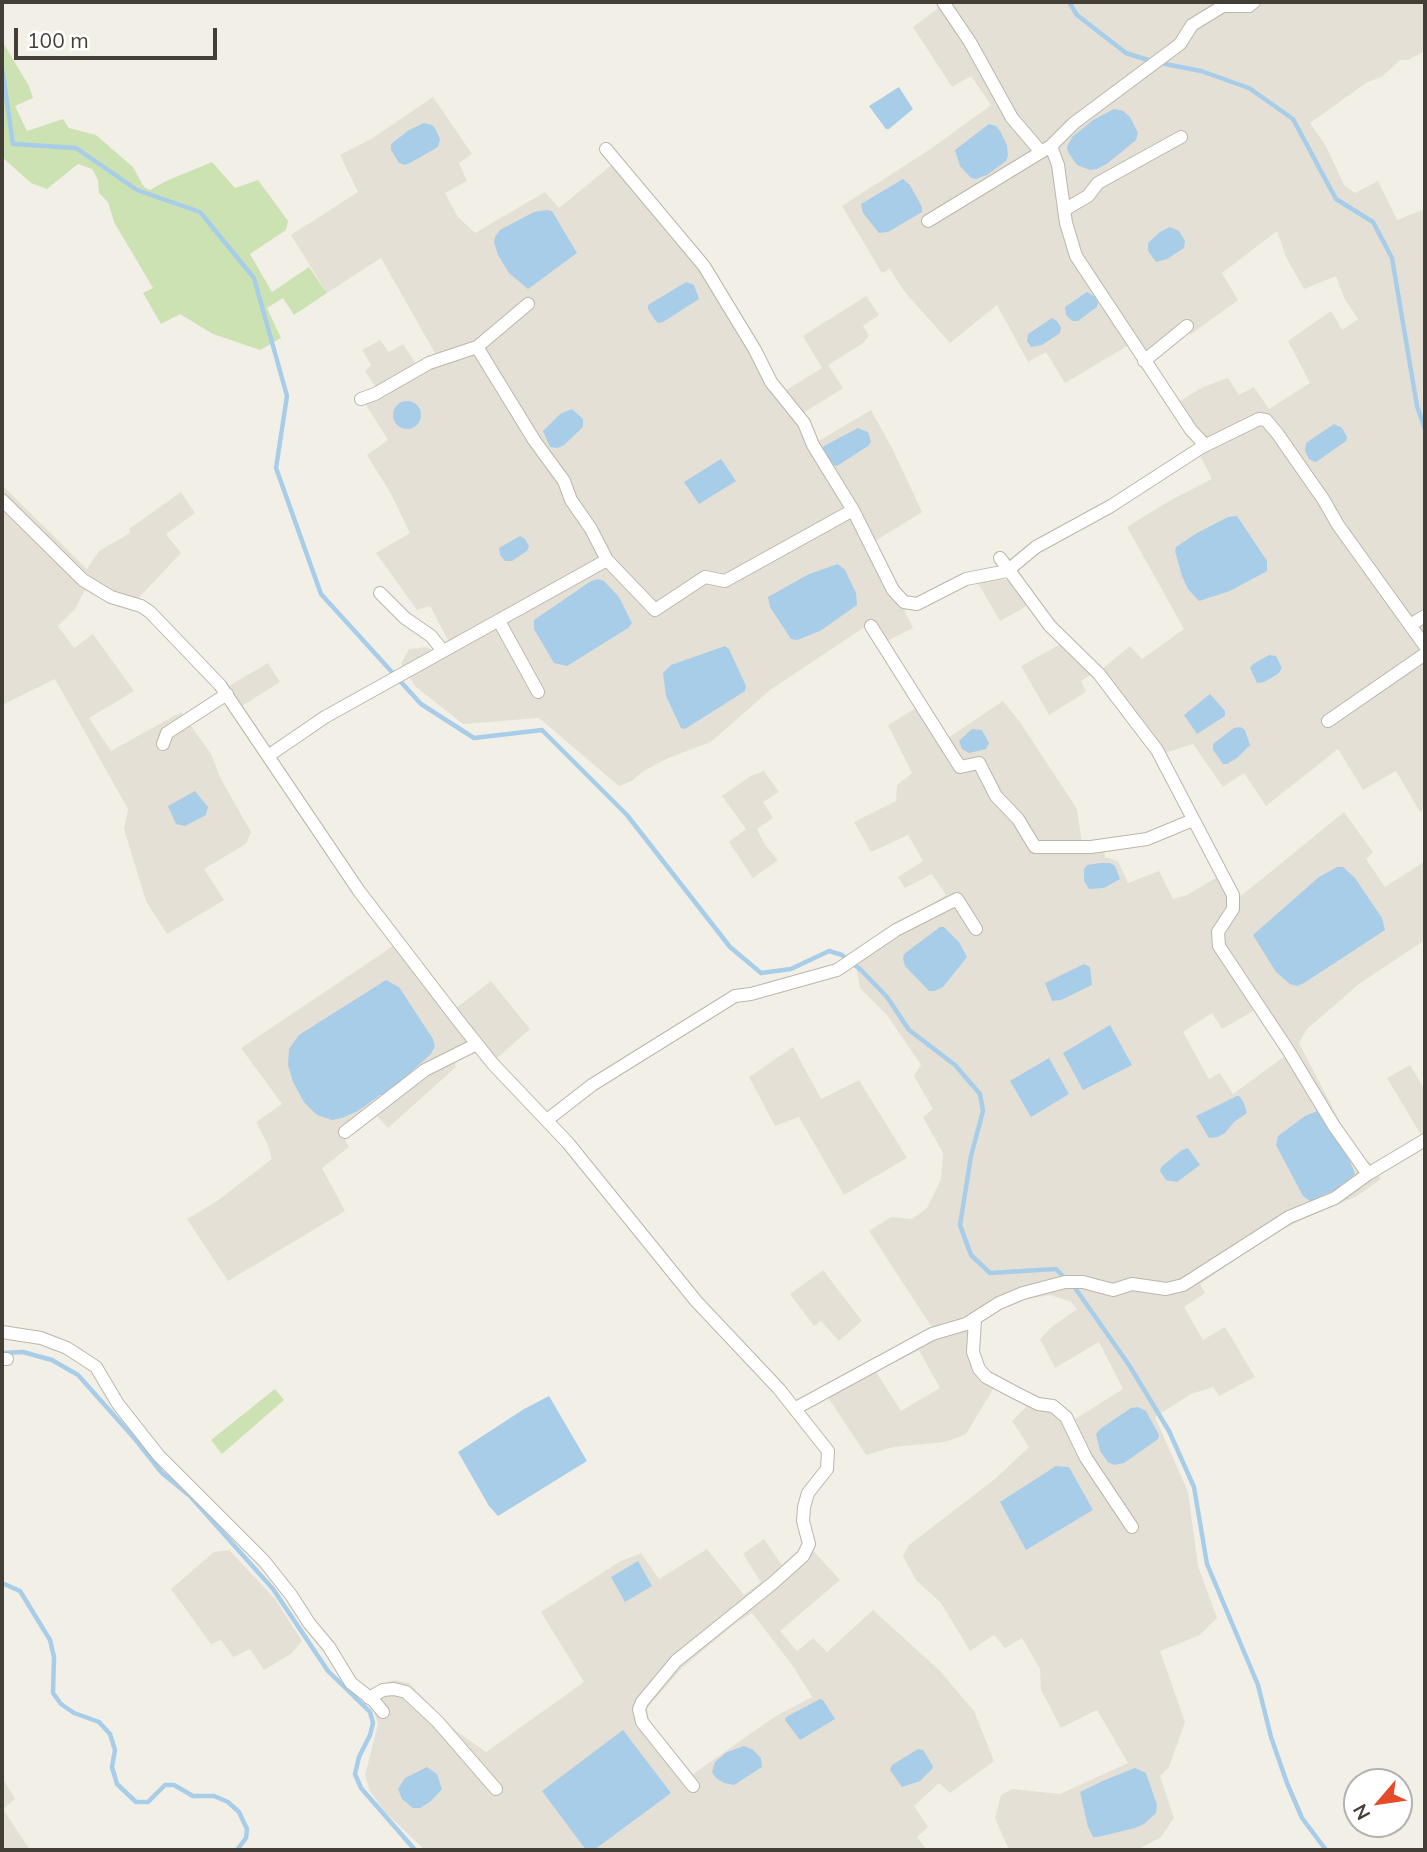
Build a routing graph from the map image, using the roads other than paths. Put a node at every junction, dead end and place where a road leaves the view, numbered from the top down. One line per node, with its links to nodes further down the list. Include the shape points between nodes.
1 (943, 2): 6 (street, via 1012,118)
2 (1254, 2): 3 (street, via 1249,6)
3 (1220, 4): 6 (street, via 1192,25 1180,44 1073,123)
4 (1181, 137): 7 (street, via 1097,183 1088,197)
5 (606, 149): 16 (street, via 704,266)
6 (1046, 149): 7 (street, via 1058,164); 8 (street)
7 (1064, 210): 12 (street, via 1076,256)
8 (928, 221)
9 (528, 304): 11 (street)
10 (1187, 326): 12 (street)
11 (477, 347): 13 (street, via 429,363); 18 (street, via 564,481)
12 (1144, 360): 14 (street)
13 (361, 399)
14 (1205, 445): 19 (street, via 1111,506 1036,547); 23 (street, via 1259,419 1266,420)
15 (2, 500): 29 (street, via 83,580 111,597 141,606 162,622)
16 (853, 510): 18 (street, via 725,581 705,576 656,610); 19 (street, via 893,590 911,605 966,579)
17 (1000, 558): 19 (street)
18 (607, 560): 22 (street)
19 (1008, 570): 33 (street, via 1147,735)
20 (380, 593): 26 (street)
21 (1425, 616): 23 (street)
22 (499, 621): 26 (street); 28 (street)
23 (1410, 625): 25 (street)
24 (871, 626): 33 (street, via 960,767 979,762 996,796 1018,819 1035,847 1091,847 1147,839)
25 (1425, 646)
26 (443, 651): 32 (street, via 325,717)
27 (1425, 654): 30 (street)
28 (538, 692)
29 (227, 694): 31 (street, via 167,733); 32 (street)
30 (1328, 722)
31 (163, 744)
32 (268, 756): 35 (street, via 359,891)
33 (1193, 820): 39 (street, via 1233,895 1233,909 1218,932 1219,946)
34 (976, 929): 36 (street, via 957,899 896,930 837,970 735,996 592,1085)
35 (477, 1044): 36 (street); 37 (street, via 425,1070)
36 (547, 1121): 42 (street, via 718,1326)
37 (345, 1132)
38 (1425, 1140): 39 (street)
39 (1368, 1174): 40 (street, via 1335,1198 1289,1217 1183,1285 1166,1289 1132,1284 1113,1290 1065,1282 999,1303)
40 (975, 1319): 42 (street, via 932,1334); 43 (street, via 972,1352 979,1369 986,1377 1038,1404 1053,1406 1066,1417 1086,1458)
41 (2, 1332): 44 (street, via 41,1338 96,1367 118,1404 159,1455 264,1561 351,1683)
42 (796, 1408): 46 (street, via 829,1455 827,1469 808,1493 804,1507 807,1549 773,1583 676,1661 639,1709 642,1722)
43 (1132, 1527)
44 (369, 1698): 45 (street); 47 (street, via 383,1690 406,1692)
45 (383, 1712)
46 (693, 1786)
47 (496, 1789)

